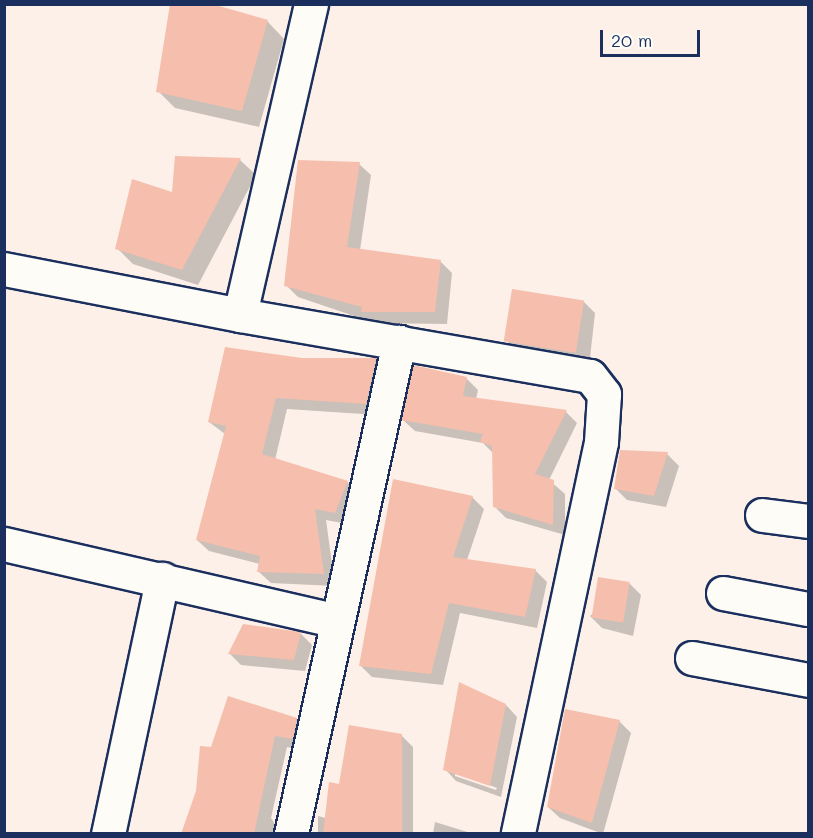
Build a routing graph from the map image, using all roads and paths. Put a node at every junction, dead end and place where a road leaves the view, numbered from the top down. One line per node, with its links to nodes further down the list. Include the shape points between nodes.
1 (310, 4): 3 (street)
2 (4, 268): 3 (street)
3 (240, 315): 4 (street)
4 (399, 342): 11 (street); 16 (street, via 590,376 604,394 601,442)
5 (762, 515): 6 (street)
6 (808, 521)
7 (4, 544): 8 (street)
8 (162, 579): 11 (street); 14 (street)
9 (723, 593): 10 (street)
10 (808, 609)
11 (337, 621): 15 (street)
12 (692, 658): 13 (street)
13 (808, 680)
14 (108, 834)
15 (291, 834)
16 (518, 834)

